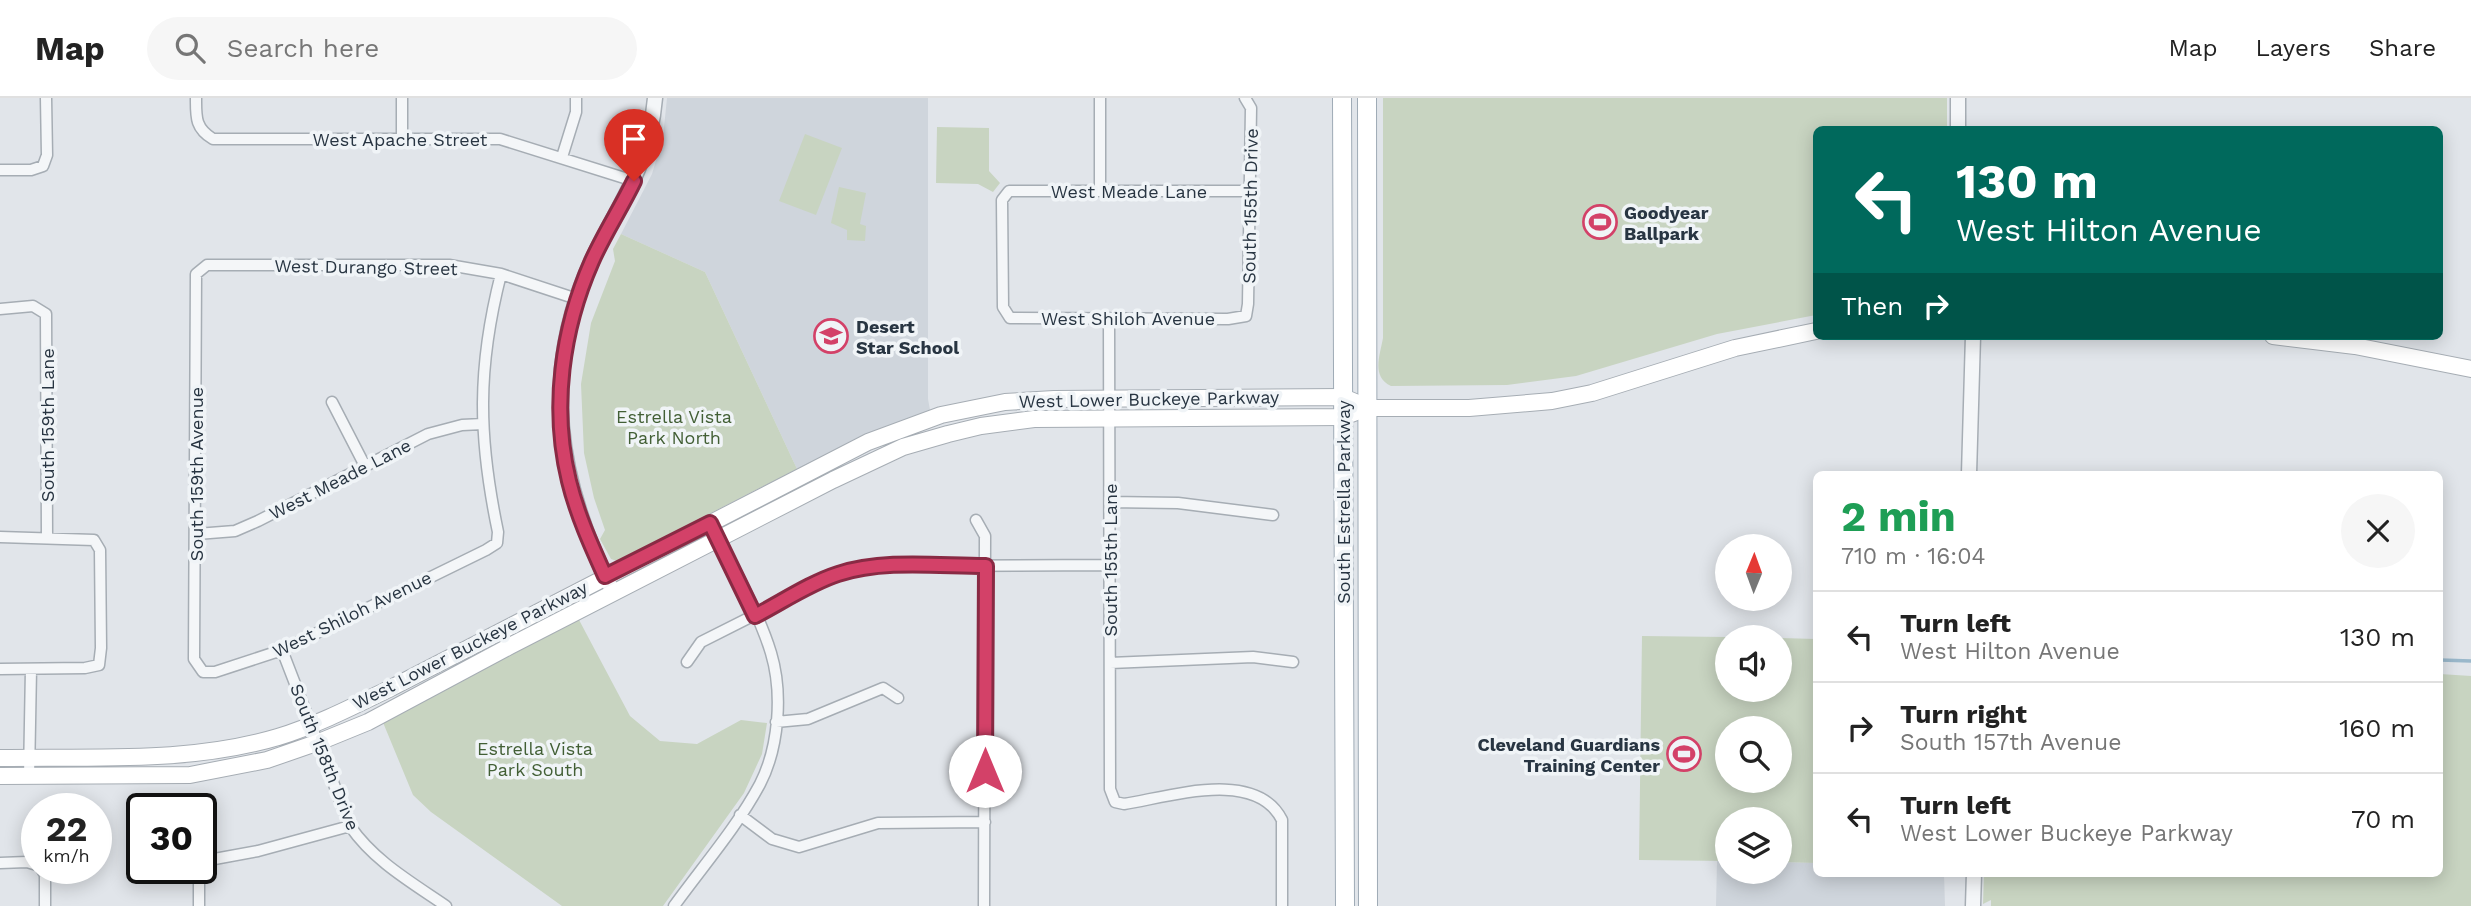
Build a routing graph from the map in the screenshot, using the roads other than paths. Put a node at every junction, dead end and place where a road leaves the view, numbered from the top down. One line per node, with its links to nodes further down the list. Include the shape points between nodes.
1 (46, 98): 14 (street, via 44,166)
2 (196, 98): 12 (street, West Apache Street, via 196,118 203,133 213,139)
3 (402, 98): 12 (street)
4 (576, 98): 13 (street)
5 (655, 98): 15 (street, via 650,135)
6 (1100, 98): 16 (street)
7 (1245, 98): 17 (street, South 155th Drive, via 1251,108)
8 (1342, 98): 29 (main road, South Estrella Parkway)
9 (1367, 98): 32 (main road, South Estrella Parkway)
10 (1958, 98): 11 (street)
11 (1958, 126)
12 (402, 138): 13 (street, West Apache Street, via 500,139)
13 (562, 157): 15 (street, West Apache Street)
14 (0, 170)
15 (634, 181): 20 (street)
16 (1100, 191): 17 (street, West Meade Lane); 23 (street, West Meade Lane, via 1009,191 1002,200 1003,307)
17 (1250, 191): 22 (street, South 155th Drive)
18 (196, 274): 19 (street, West Durango Street, via 207,265 449,265); 42 (street, South 159th Avenue)
19 (501, 274): 20 (street, West Durango Street); 35 (street, via 484,356)
20 (577, 299): 48 (street, via 563,362 562,440 573,497)
21 (0, 309): 44 (street, South 159th Lane, via 33,306 46,314)
22 (1246, 316): 24 (street, West Shiloh Avenue)
23 (1010, 318): 24 (street, West Shiloh Avenue)
24 (1110, 318): 30 (street, South 155th Lane)
25 (1813, 332): 32 (main road, West Lower Buckeye Parkway, via 1735,348 1552,401 1469,408)
26 (1973, 340): 37 (street)
27 (2306, 340): 28 (main road)
28 (2471, 369)
29 (1343, 397): 30 (main road, West Lower Buckeye Parkway); 32 (main road, West Lower Buckeye Parkway); 33 (main road, South Estrella Parkway)
30 (1109, 399): 34 (street, South 155th Lane); 41 (main road, West Lower Buckeye Parkway, via 1024,400 941,415 868,442)
31 (332, 402): 36 (street)
32 (1367, 408): 33 (main road, West Lower Buckeye Parkway); 80 (main road, South Estrella Parkway)
33 (1343, 417): 34 (main road, West Lower Buckeye Parkway); 79 (main road, South Estrella Parkway)
34 (1110, 418): 38 (street, South 155th Lane); 45 (main road, West Lower Buckeye Parkway, via 1010,421 903,447)
35 (483, 424): 36 (street, West Meade Lane, via 428,434); 51 (street, West Shiloh Avenue, via 497,543)
36 (365, 466): 42 (street, West Meade Lane, via 235,531)
37 (1969, 471)
38 (1110, 502): 39 (street, via 1178,503); 46 (street, South 155th Lane)
39 (1273, 515)
40 (976, 520): 47 (street, via 985,536)
41 (710, 523): 45 (street); 48 (main road, West Lower Buckeye Parkway)
42 (197, 534): 57 (street, South 159th Avenue, via 194,659)
43 (0, 537): 44 (street)
44 (47, 537): 56 (street, via 94,540 100,550 101,649 99,665)
45 (719, 540): 49 (main road, West Lower Buckeye Parkway); 50 (street)
46 (1110, 565): 47 (street); 54 (street, South 155th Lane)
47 (986, 566): 50 (street, via 854,570 826,579); 67 (street)
48 (605, 576): 49 (street); 60 (main road, West Lower Buckeye Parkway)
49 (614, 594): 61 (main road, West Lower Buckeye Parkway, via 368,722)
50 (755, 616): 52 (street, via 701,642); 59 (street, via 774,668)
51 (282, 650): 57 (street, West Shiloh Avenue, via 215,672); 60 (street, South 158th Drive)
52 (687, 662)
53 (1293, 662): 54 (street, via 1228,657)
54 (1110, 663): 78 (street, South 155th Lane, via 1110,789 1115,802 1227,789 1256,796 1277,810 1282,820)
55 (0, 669): 56 (street)
56 (31, 669): 62 (street)
57 (203, 671)
58 (898, 698): 59 (street, via 883,688 808,719)
59 (776, 722): 66 (street, via 765,771)
60 (312, 725): 61 (street, South 158th Drive); 62 (main road, West Lower Buckeye Parkway, via 207,753)
61 (319, 742): 65 (main road, West Lower Buckeye Parkway, via 267,760 190,775); 68 (street, South 158th Drive)
62 (29, 757): 63 (main road, West Lower Buckeye Parkway); 65 (street)
63 (0, 758)
64 (0, 776): 65 (main road, West Lower Buckeye Parkway)
65 (29, 777)
66 (740, 816): 67 (street, via 772,839 799,847 878,823); 76 (street)
67 (985, 822): 77 (street)
68 (350, 826): 74 (street, via 209,860 200,870); 75 (street, South 158th Drive, via 380,860)
69 (21, 862): 70 (street)
70 (0, 863)
71 (1973, 877): 81 (street)
72 (45, 884): 73 (street)
73 (45, 906)
74 (199, 906)
75 (446, 906)
76 (674, 906)
77 (985, 906)
78 (1282, 906)
79 (1345, 906)
80 (1368, 906)
81 (1973, 906)

